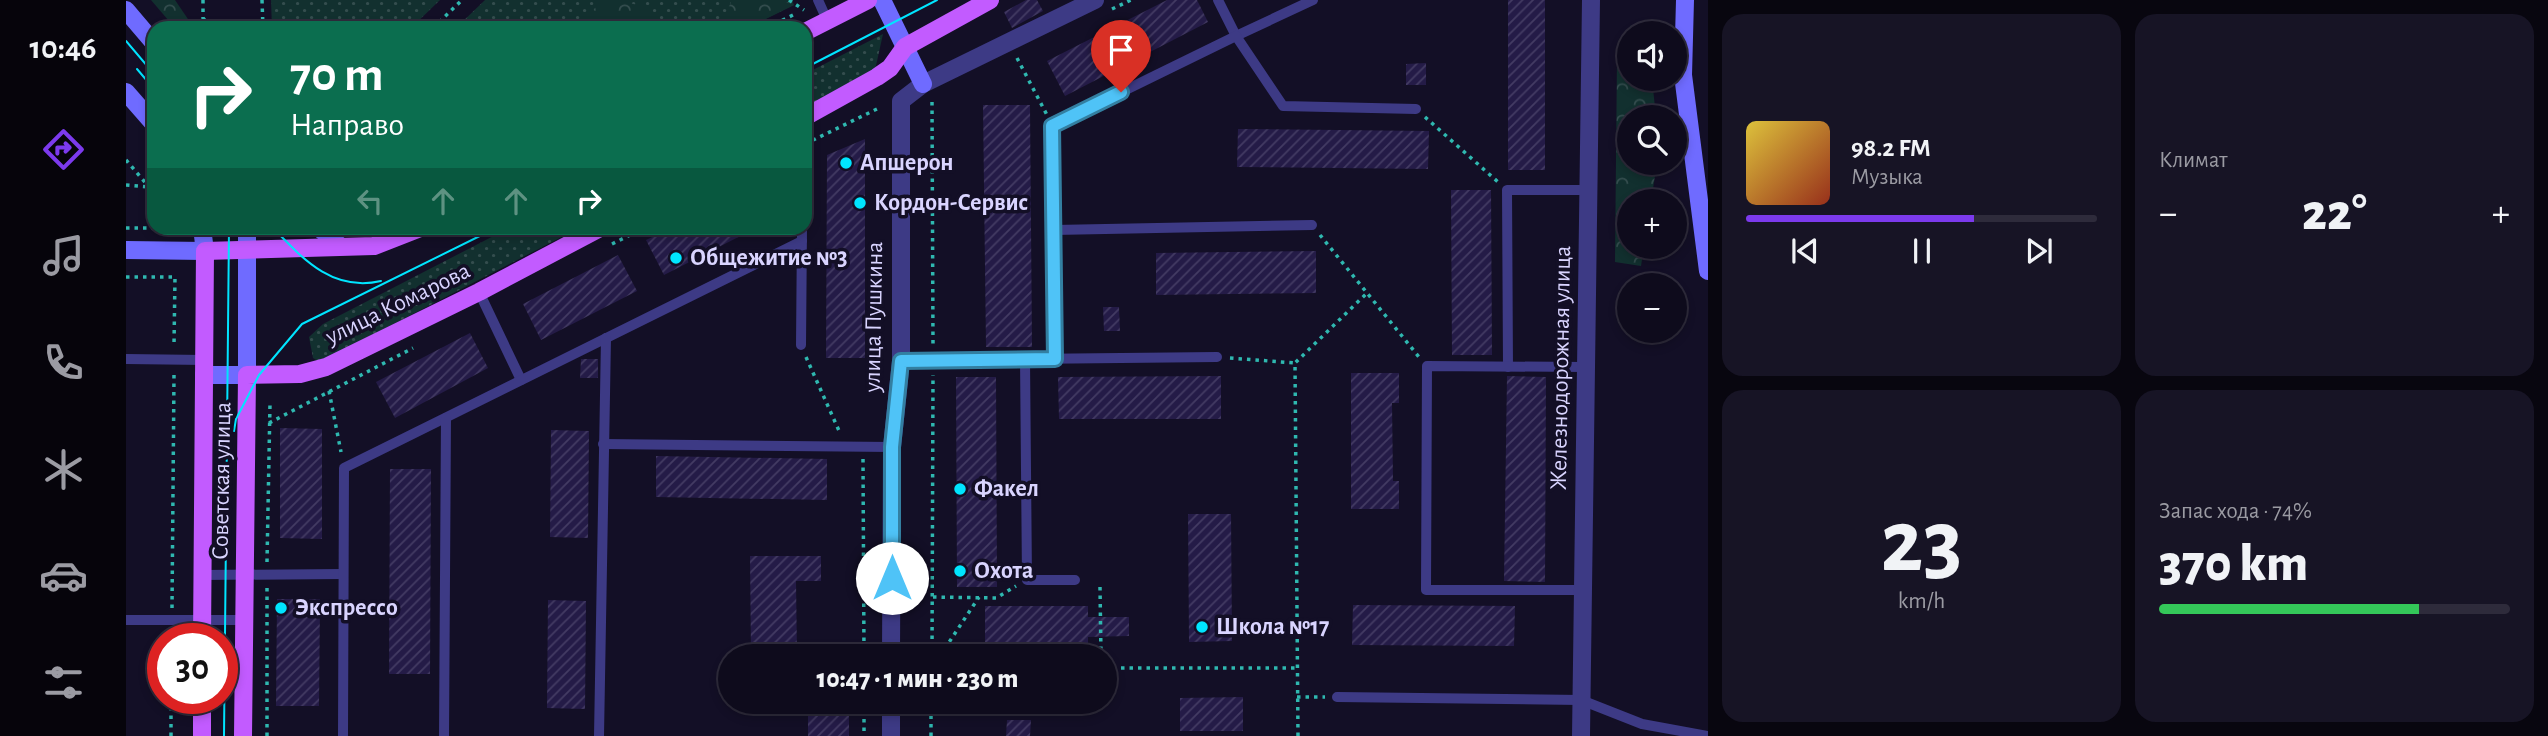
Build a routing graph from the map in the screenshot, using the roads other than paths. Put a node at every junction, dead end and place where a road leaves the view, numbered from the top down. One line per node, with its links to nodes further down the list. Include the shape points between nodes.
1 (818, 0): 11 (lane)
2 (867, 0): 11 (main road)
3 (881, 0): 15 (main road)
4 (990, 0): 15 (main road)
5 (1218, 0): 14 (lane)
6 (1313, 0): 14 (lane)
7 (1591, 0): 21 (street, Железнодорожная улица)
8 (1685, 0): 35 (main road, via 1684,75)
9 (1099, 7): 16 (street)
10 (126, 10): 13 (main road)
11 (827, 20): 12 (main road)
12 (812, 28)
13 (147, 35)
14 (1236, 36): 18 (lane, via 1283,106); 23 (lane, via 1052,126)
15 (905, 47): 16 (main road); 19 (main road, via 890,68)
16 (923, 84): 43 (street, улица Пушкина, via 901,102)
17 (126, 92): 20 (main road)
18 (1416, 108)
19 (812, 113)
20 (147, 116)
21 (1588, 190): 45 (lane, via 1507,190); 46 (street, Железнодорожная улица)
22 (1312, 225): 23 (lane)
23 (1054, 230): 42 (lane)
24 (203, 235): 34 (main road, Советская улица)
25 (248, 235): 33 (main road, Советская улица)
26 (327, 235): 31 (main road)
27 (402, 235): 31 (main road, via 374,246)
28 (587, 235): 36 (main road, улица Комарова)
29 (802, 235): 30 (lane)
30 (802, 241): 37 (lane); 38 (lane)
31 (339, 245): 33 (main road)
32 (126, 250): 34 (main road)
33 (249, 250): 34 (main road); 47 (main road, Советская улица)
34 (205, 251): 44 (main road, Советская улица)
35 (1708, 271)
36 (479, 292): 47 (main road, улица Комарова, via 326,367 300,374); 48 (lane)
37 (606, 338): 48 (lane); 50 (lane)
38 (802, 345)
39 (1217, 357): 42 (lane)
40 (126, 359): 44 (lane, via 174,359)
41 (1025, 359): 42 (lane); 43 (lane); 55 (lane, via 1027,580)
42 (1055, 359)
43 (901, 361): 51 (street, улица Пушкина)
44 (204, 367): 47 (main road, улица Комарова); 53 (main road, Советская улица)
45 (1508, 367): 46 (lane); 56 (lane, via 1427,366 1426,590)
46 (1585, 367): 56 (street, Железнодорожная улица)
47 (247, 375): 54 (main road, Советская улица)
48 (521, 380): 49 (lane)
49 (446, 418): 52 (lane, via 344,468); 68 (lane)
50 (603, 444): 51 (lane); 69 (lane)
51 (892, 447): 60 (street, улица Пушкина)
52 (343, 574): 54 (lane); 67 (lane)
53 (203, 575): 54 (lane); 58 (main road, Советская улица)
54 (245, 575): 59 (main road, Советская улица)
55 (1075, 580)
56 (1583, 590): 62 (street, Железнодорожная улица)
57 (126, 620): 58 (lane)
58 (202, 620): 59 (lane)
59 (244, 620): 66 (main road, Советская улица)
60 (891, 644)
61 (1337, 697): 62 (lane)
62 (1581, 700): 71 (street, Железнодорожная улица); 72 (lane, via 1642,724)
63 (202, 714): 65 (main road)
64 (891, 714): 70 (street)
65 (201, 736)
66 (243, 736)
67 (343, 736)
68 (444, 736)
69 (599, 736)
70 (891, 736)
71 (1581, 736)
72 (1708, 736)

